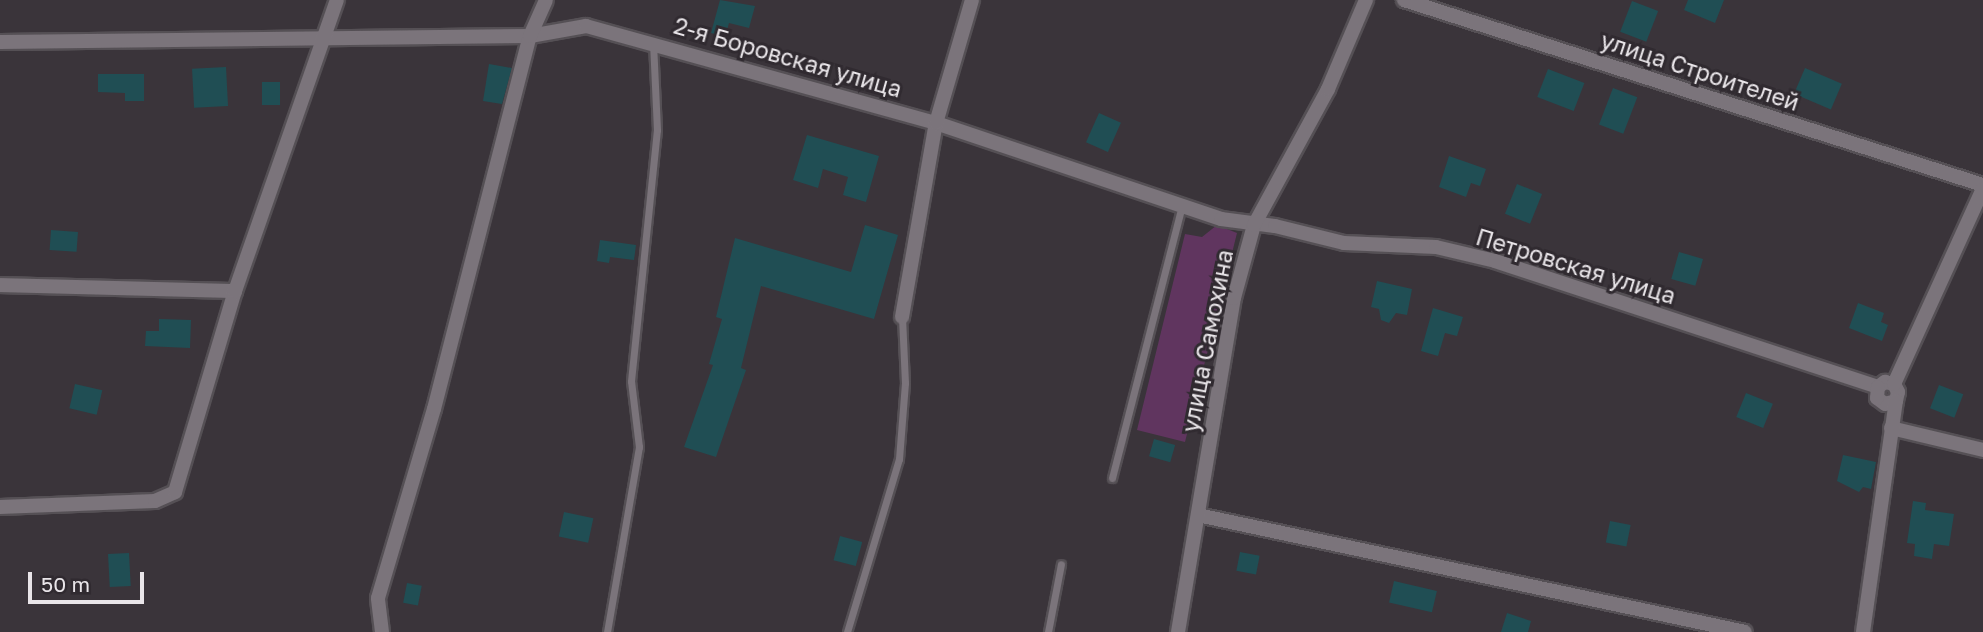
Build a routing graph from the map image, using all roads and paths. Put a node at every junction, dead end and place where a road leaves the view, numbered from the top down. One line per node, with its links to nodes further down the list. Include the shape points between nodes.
1 (337, 0): 7 (street)
2 (546, 0): 6 (street)
3 (972, 0): 10 (street)
4 (1366, 0): 13 (street, улица Самохина, via 1328,89)
5 (1404, 0): 11 (street, улица Строителей)
6 (530, 36): 7 (street, 2-я Боровская улица); 9 (street, 2-я Боровская улица, via 586,26); 26 (street, via 434,410 378,598)
7 (323, 37): 8 (street, 2-я Боровская улица); 15 (street)
8 (0, 42)
9 (653, 42): 10 (street, 2-я Боровская улица); 27 (lane, via 657,130 631,382 639,447)
10 (936, 123): 12 (street, 2-я Боровская улица); 16 (street)
11 (1983, 187): 17 (street)
12 (1182, 205): 13 (street, 2-я Боровская улица); 22 (lane)
13 (1254, 225): 18 (street, Петровская улица, via 1345,243 1436,247 1495,261); 24 (street, улица Самохина, via 1234,298)
14 (0, 285): 15 (street)
15 (235, 290): 23 (street, via 175,492 155,501)
16 (902, 317): 28 (lane, via 905,383 899,459)
17 (1894, 384): 18 (street, Петровская улица, via 1885,382); 19 (street)
18 (1878, 387): 19 (street, Петровская улица, via 1877,398 1885,404)
19 (1896, 401): 20 (street)
20 (1891, 428): 21 (street); 32 (street)
21 (1983, 450)
22 (1112, 478)
23 (0, 507)
24 (1198, 515): 30 (street, улица Самохина); 31 (street)
25 (1061, 564): 29 (lane)
26 (382, 632)
27 (607, 632)
28 (847, 632)
29 (1048, 632)
30 (1178, 632)
31 (1745, 632)
32 (1863, 632)

